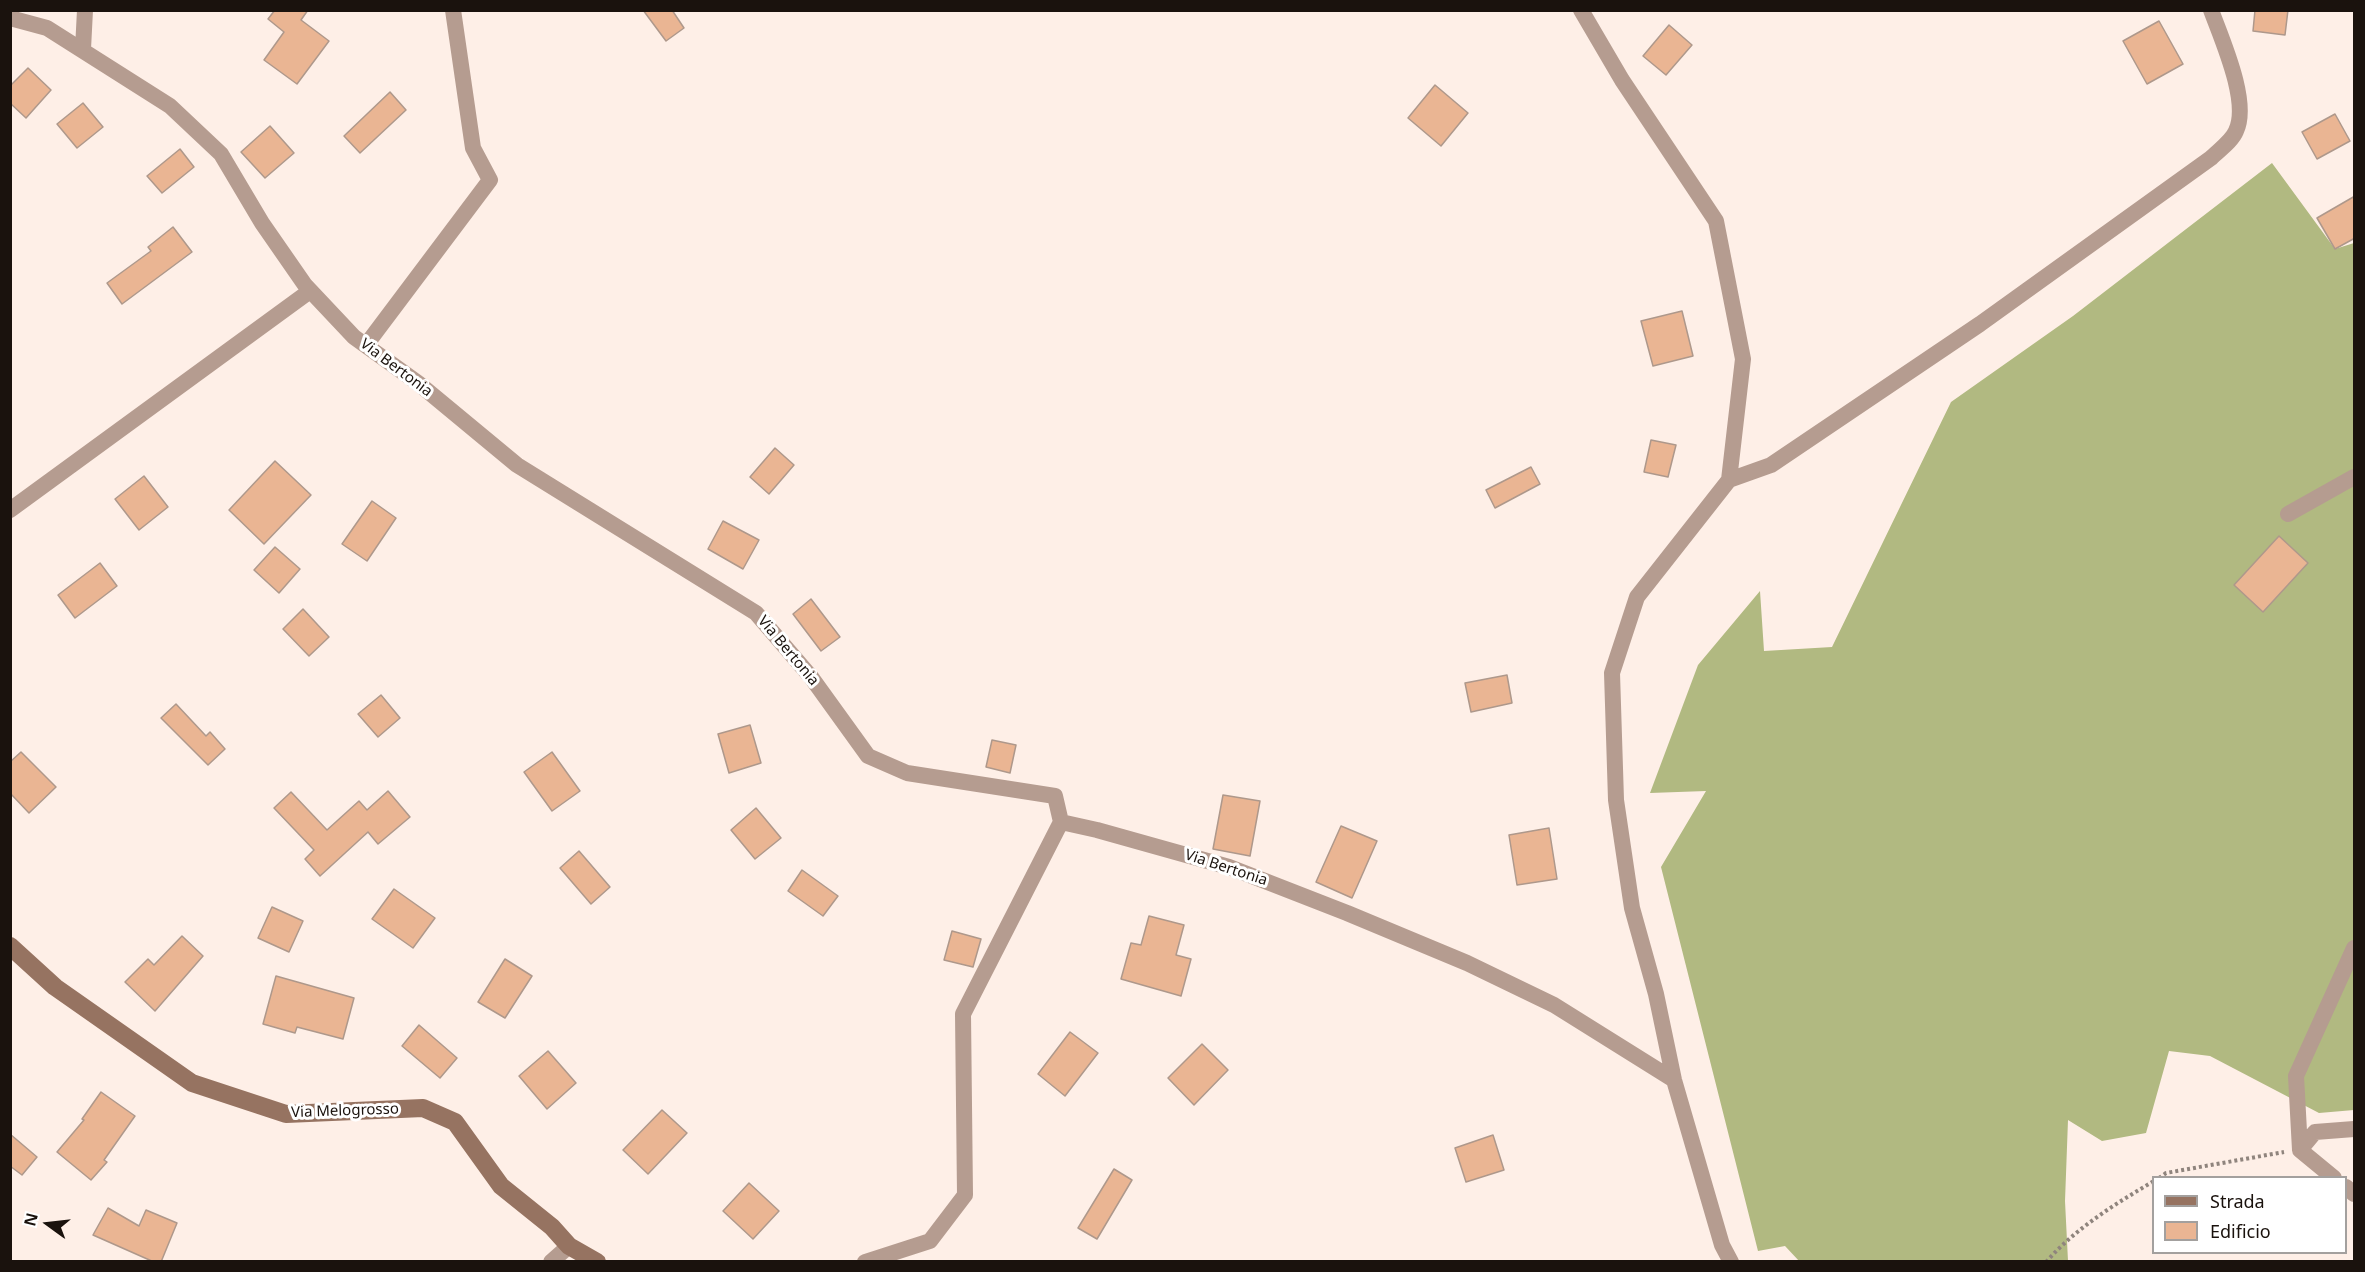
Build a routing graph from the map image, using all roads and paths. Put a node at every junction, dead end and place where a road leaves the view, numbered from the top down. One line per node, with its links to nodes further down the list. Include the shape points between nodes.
1 (85, 10): 6 (street)
2 (453, 10): 8 (street, via 473,148 490,180)
3 (1581, 10): 10 (street, via 1622,80 1716,221 1743,360)
4 (2211, 10): 10 (street, via 2241,104 2236,131 2211,158 1980,324 1771,465)
5 (10, 18): 6 (street, Via Bertonia, via 47,28)
6 (83, 49): 7 (street, Via Bertonia, via 170,106 221,154 262,223)
7 (310, 291): 8 (street, Via Bertonia); 11 (street)
8 (366, 345): 13 (street, Via Bertonia, via 517,465 756,613 811,677 868,756 908,773 1055,796)
9 (2355, 477): 12 (street)
10 (1730, 480): 16 (street, via 1637,597 1612,673 1616,800 1632,908)
11 (10, 510)
12 (2288, 514)
13 (1061, 822): 16 (street, Via Bertonia, via 1229,867 1358,917 1554,1005); 25 (street, via 963,1014 965,1194 930,1241)
14 (10, 946): 22 (street, Via Melogrosso, via 55,987 192,1083 286,1114 423,1108 454,1122 501,1186 552,1227)
15 (2355, 948): 18 (street, via 2296,1076)
16 (1674, 1080): 26 (street, via 1722,1245)
17 (2355, 1129): 18 (street, via 2315,1132)
18 (2300, 1150): 19 (path); 20 (street)
19 (2162, 1176)
20 (2332, 1176)
21 (2152, 1182): 27 (path, via 2108,1208)
22 (568, 1246): 23 (street); 24 (street, Via Melogrosso)
23 (551, 1262)
24 (597, 1262)
25 (865, 1262)
26 (1731, 1262)
27 (2046, 1262)

